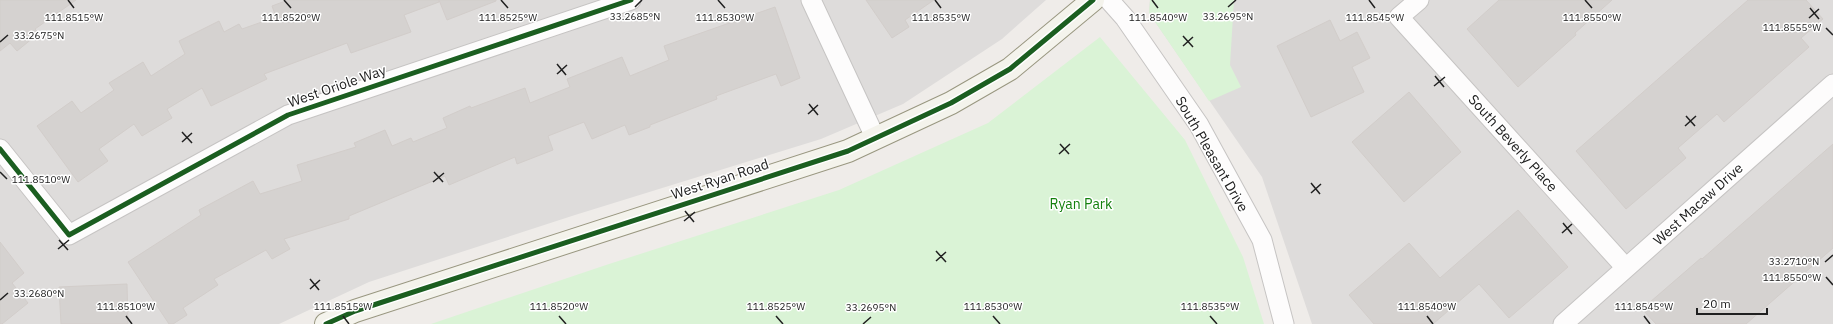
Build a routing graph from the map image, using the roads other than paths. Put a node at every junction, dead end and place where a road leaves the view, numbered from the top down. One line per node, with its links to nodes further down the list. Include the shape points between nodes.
1 (631, 0): 8 (street, West Oriole Way, via 288,115 69,235)
2 (810, 0): 7 (street)
3 (1093, 0): 7 (street, West Ryan Road, via 1010,69 951,104)
4 (1109, 0): 11 (street, South Pleasant Drive, via 1125,18 1199,125 1262,240)
5 (1419, 0): 9 (street, South Beverly Place, via 1399,17)
6 (1833, 84): 9 (street, West Macaw Drive)
7 (875, 137): 10 (street, West Ryan Road, via 848,151 363,308)
8 (0, 149)
9 (1626, 268): 12 (street, West Macaw Drive)
10 (326, 324)
11 (1284, 324)
12 (1563, 324)

